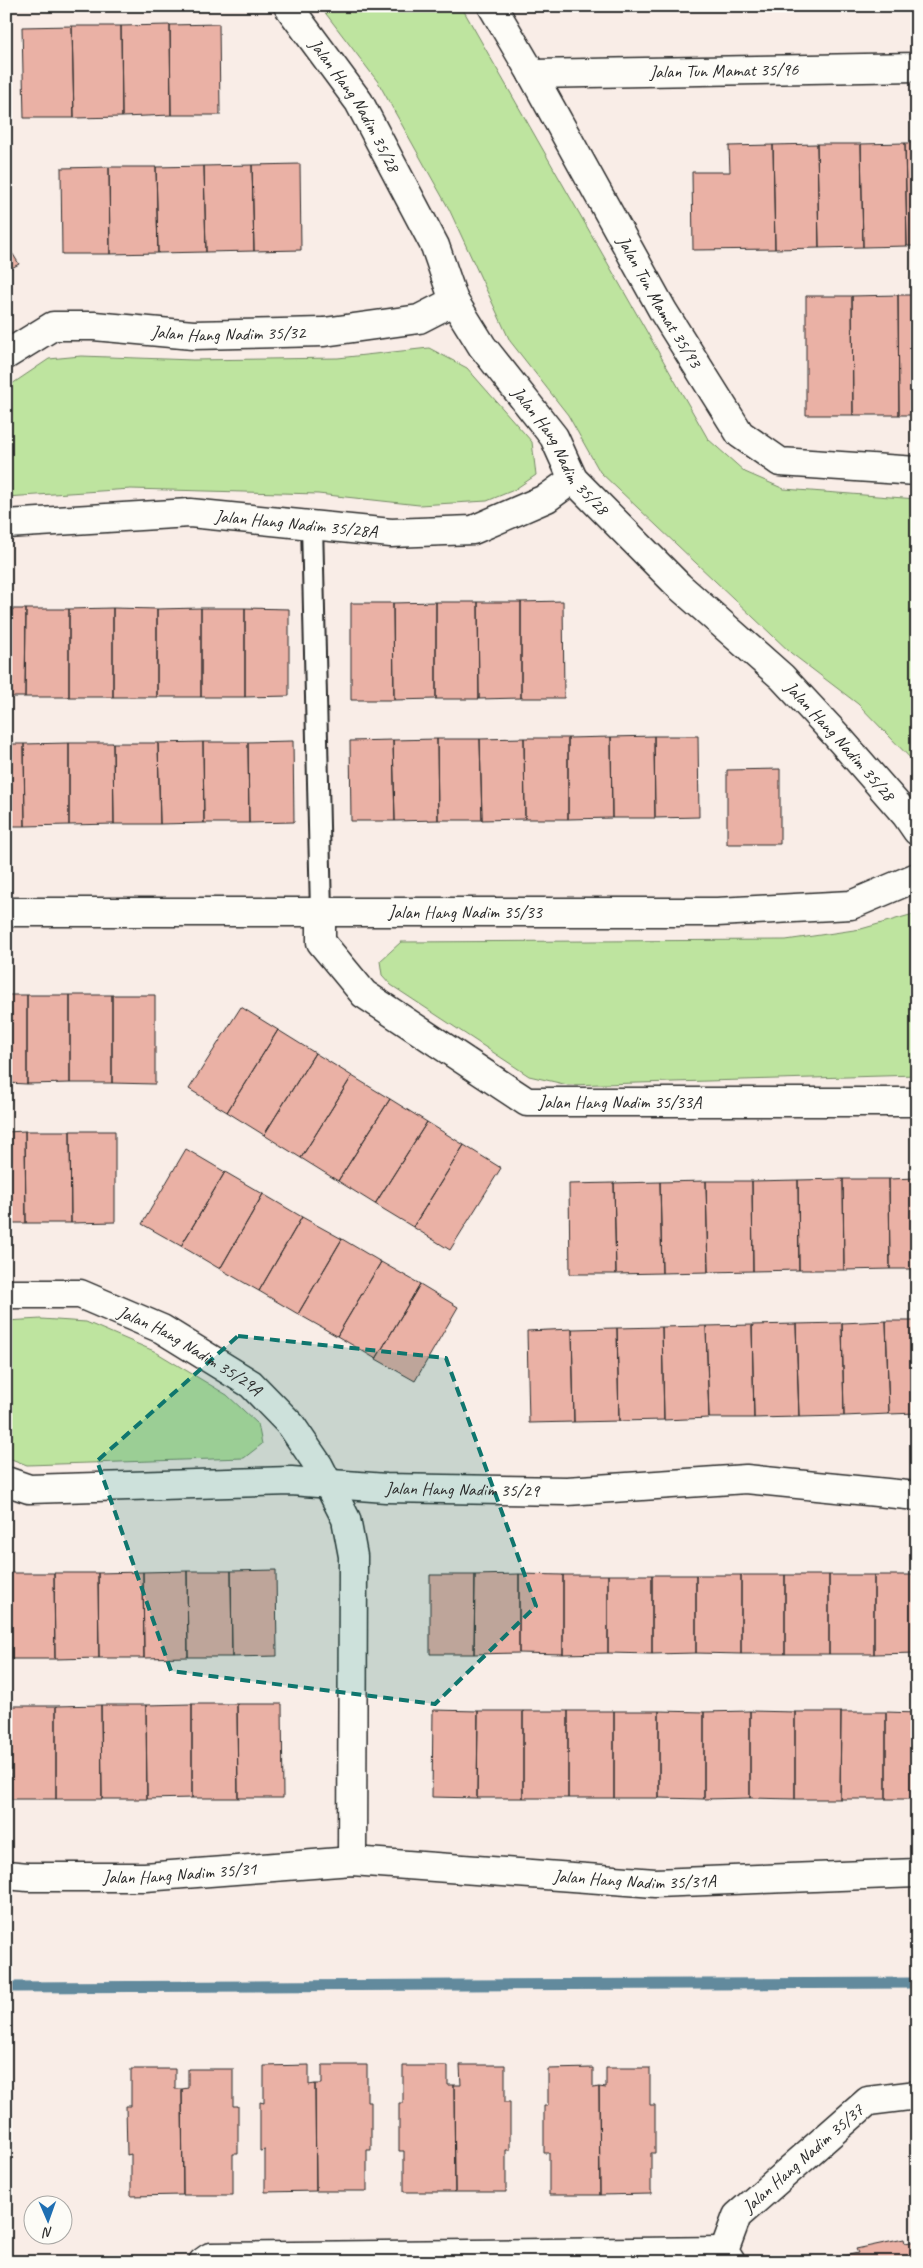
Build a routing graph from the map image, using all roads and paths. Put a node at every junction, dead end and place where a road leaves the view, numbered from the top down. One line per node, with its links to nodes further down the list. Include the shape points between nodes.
1 (288, 6): 5 (street, Jalan Hang Nadim 35/28, via 359,102 435,246)
2 (492, 6): 4 (street, Jalan Tun Mamat 35/93)
3 (917, 67): 4 (street, Jalan Tun Mamat 35/96)
4 (532, 74): 7 (street, Jalan Tun Mamat 35/93, via 662,311 740,434 780,462)
5 (454, 301): 6 (street, Jalan Hang Nadim 35/32, via 419,319 324,332 193,335 94,326 53,326); 8 (street, Jalan Hang Nadim 35/28, via 482,346 554,436)
6 (6, 355)
7 (917, 471)
8 (573, 479): 10 (street, Jalan Hang Nadim 35/28A, via 547,498 473,530 391,532); 11 (street, Jalan Hang Nadim 35/28, via 679,586 782,677)
9 (6, 524): 10 (street, Jalan Hang Nadim 35/28A, via 190,513)
10 (312, 524): 14 (lane)
11 (917, 831)
12 (917, 877): 14 (street, Jalan Hang Nadim 35/33, via 851,905 717,912)
13 (6, 912): 14 (street, Jalan Hang Nadim 35/33)
14 (320, 912): 15 (street, Jalan Hang Nadim 35/33A, via 321,942 364,994 527,1102)
15 (917, 1102)
16 (6, 1294): 18 (street, Jalan Hang Nadim 35/29A, via 80,1294 162,1330 251,1384 290,1425)
17 (6, 1480): 18 (street, Jalan Hang Nadim 35/29, via 29,1489 290,1481)
18 (330, 1483): 19 (street, Jalan Hang Nadim 35/29, via 386,1488 567,1491 746,1479); 20 (street, Jalan Hang Nadim 35/29A, via 346,1519 353,1556)
19 (917, 1496)
20 (352, 1861): 21 (street, Jalan Hang Nadim 35/31A, via 655,1882); 22 (street, Jalan Hang Nadim 35/31, via 145,1877)
21 (917, 1873)
22 (6, 1875)
23 (917, 2095): 24 (street, Jalan Hang Nadim 35/37, via 868,2101 737,2216)
24 (728, 2257): 25 (street)
25 (402, 2258): 26 (street, via 210,2257)
26 (203, 2262)

